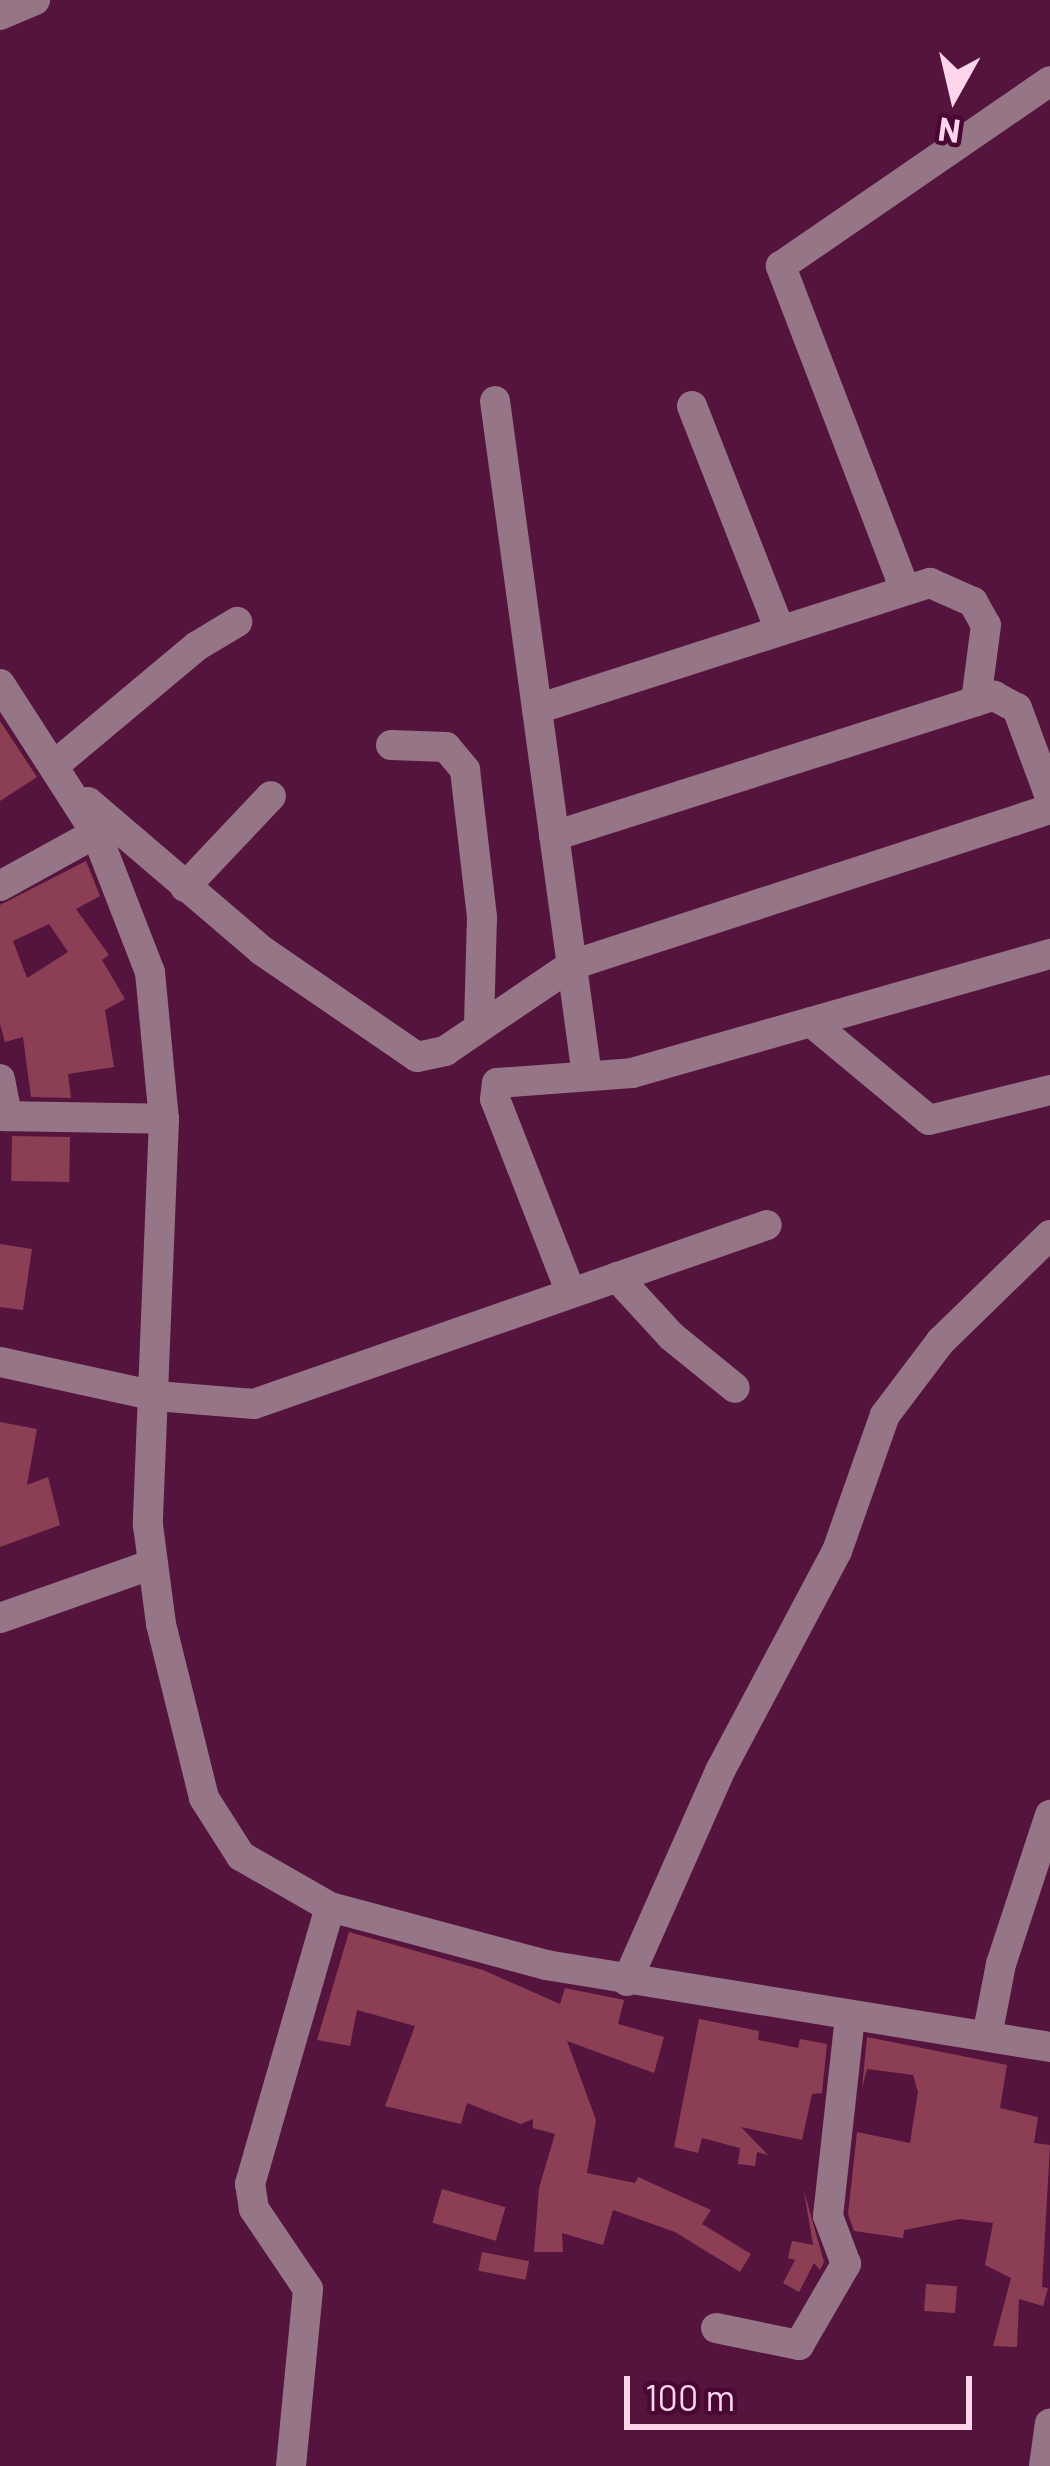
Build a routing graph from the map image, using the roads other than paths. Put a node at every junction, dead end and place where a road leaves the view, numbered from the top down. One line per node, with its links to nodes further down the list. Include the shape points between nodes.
1 (35, 0): 2 (street)
2 (0, 15)
3 (1050, 81): 6 (street, via 781,266)
4 (495, 401): 11 (street)
5 (692, 406): 8 (street)
6 (904, 587): 8 (street); 10 (street, via 930,583 973,602 986,625)
7 (237, 622): 13 (street, via 197,646)
8 (779, 628): 11 (street)
9 (0, 684): 13 (street)
10 (976, 700): 15 (street, via 1012,701); 18 (street)
11 (536, 709): 18 (street)
12 (392, 745): 23 (street, via 446,747 465,770 482,917)
13 (65, 776): 17 (street); 20 (street)
14 (271, 796): 20 (street)
15 (1050, 797)
16 (1050, 809): 22 (street)
17 (96, 833): 19 (street); 29 (street, via 150,972)
18 (554, 836): 22 (street)
19 (0, 886)
20 (184, 887): 23 (street, via 417,1057 445,1051)
21 (1050, 954): 24 (street)
22 (572, 964): 23 (street); 25 (street)
23 (479, 1022)
24 (811, 1022): 25 (street, via 632,1073); 27 (street, via 929,1120)
25 (587, 1076): 33 (street, via 505,1080 495,1089)
26 (0, 1078): 28 (street)
27 (1050, 1090)
28 (4, 1116): 29 (street)
29 (164, 1119): 36 (street)
30 (767, 1225): 32 (street)
31 (1050, 1235): 41 (street, via 941,1341 885,1414 837,1551 720,1771)
32 (617, 1277): 33 (street); 35 (street)
33 (571, 1293): 36 (street, via 270,1400)
34 (0, 1362): 36 (street)
35 (735, 1388)
36 (156, 1396): 37 (street)
37 (153, 1564): 38 (street); 40 (street, via 204,1798 242,1856)
38 (0, 1618)
39 (1050, 1815): 43 (street, via 1001,1964)
40 (330, 1907): 41 (street); 47 (street, via 250,2184 254,2210 308,2289)
41 (627, 1981): 42 (street)
42 (850, 2016): 43 (street); 45 (street, via 828,2216 846,2264 800,2345)
43 (987, 2036): 44 (street)
44 (1050, 2047)
45 (716, 2328)
46 (1050, 2423): 48 (street)
47 (291, 2466)
48 (1044, 2466)

